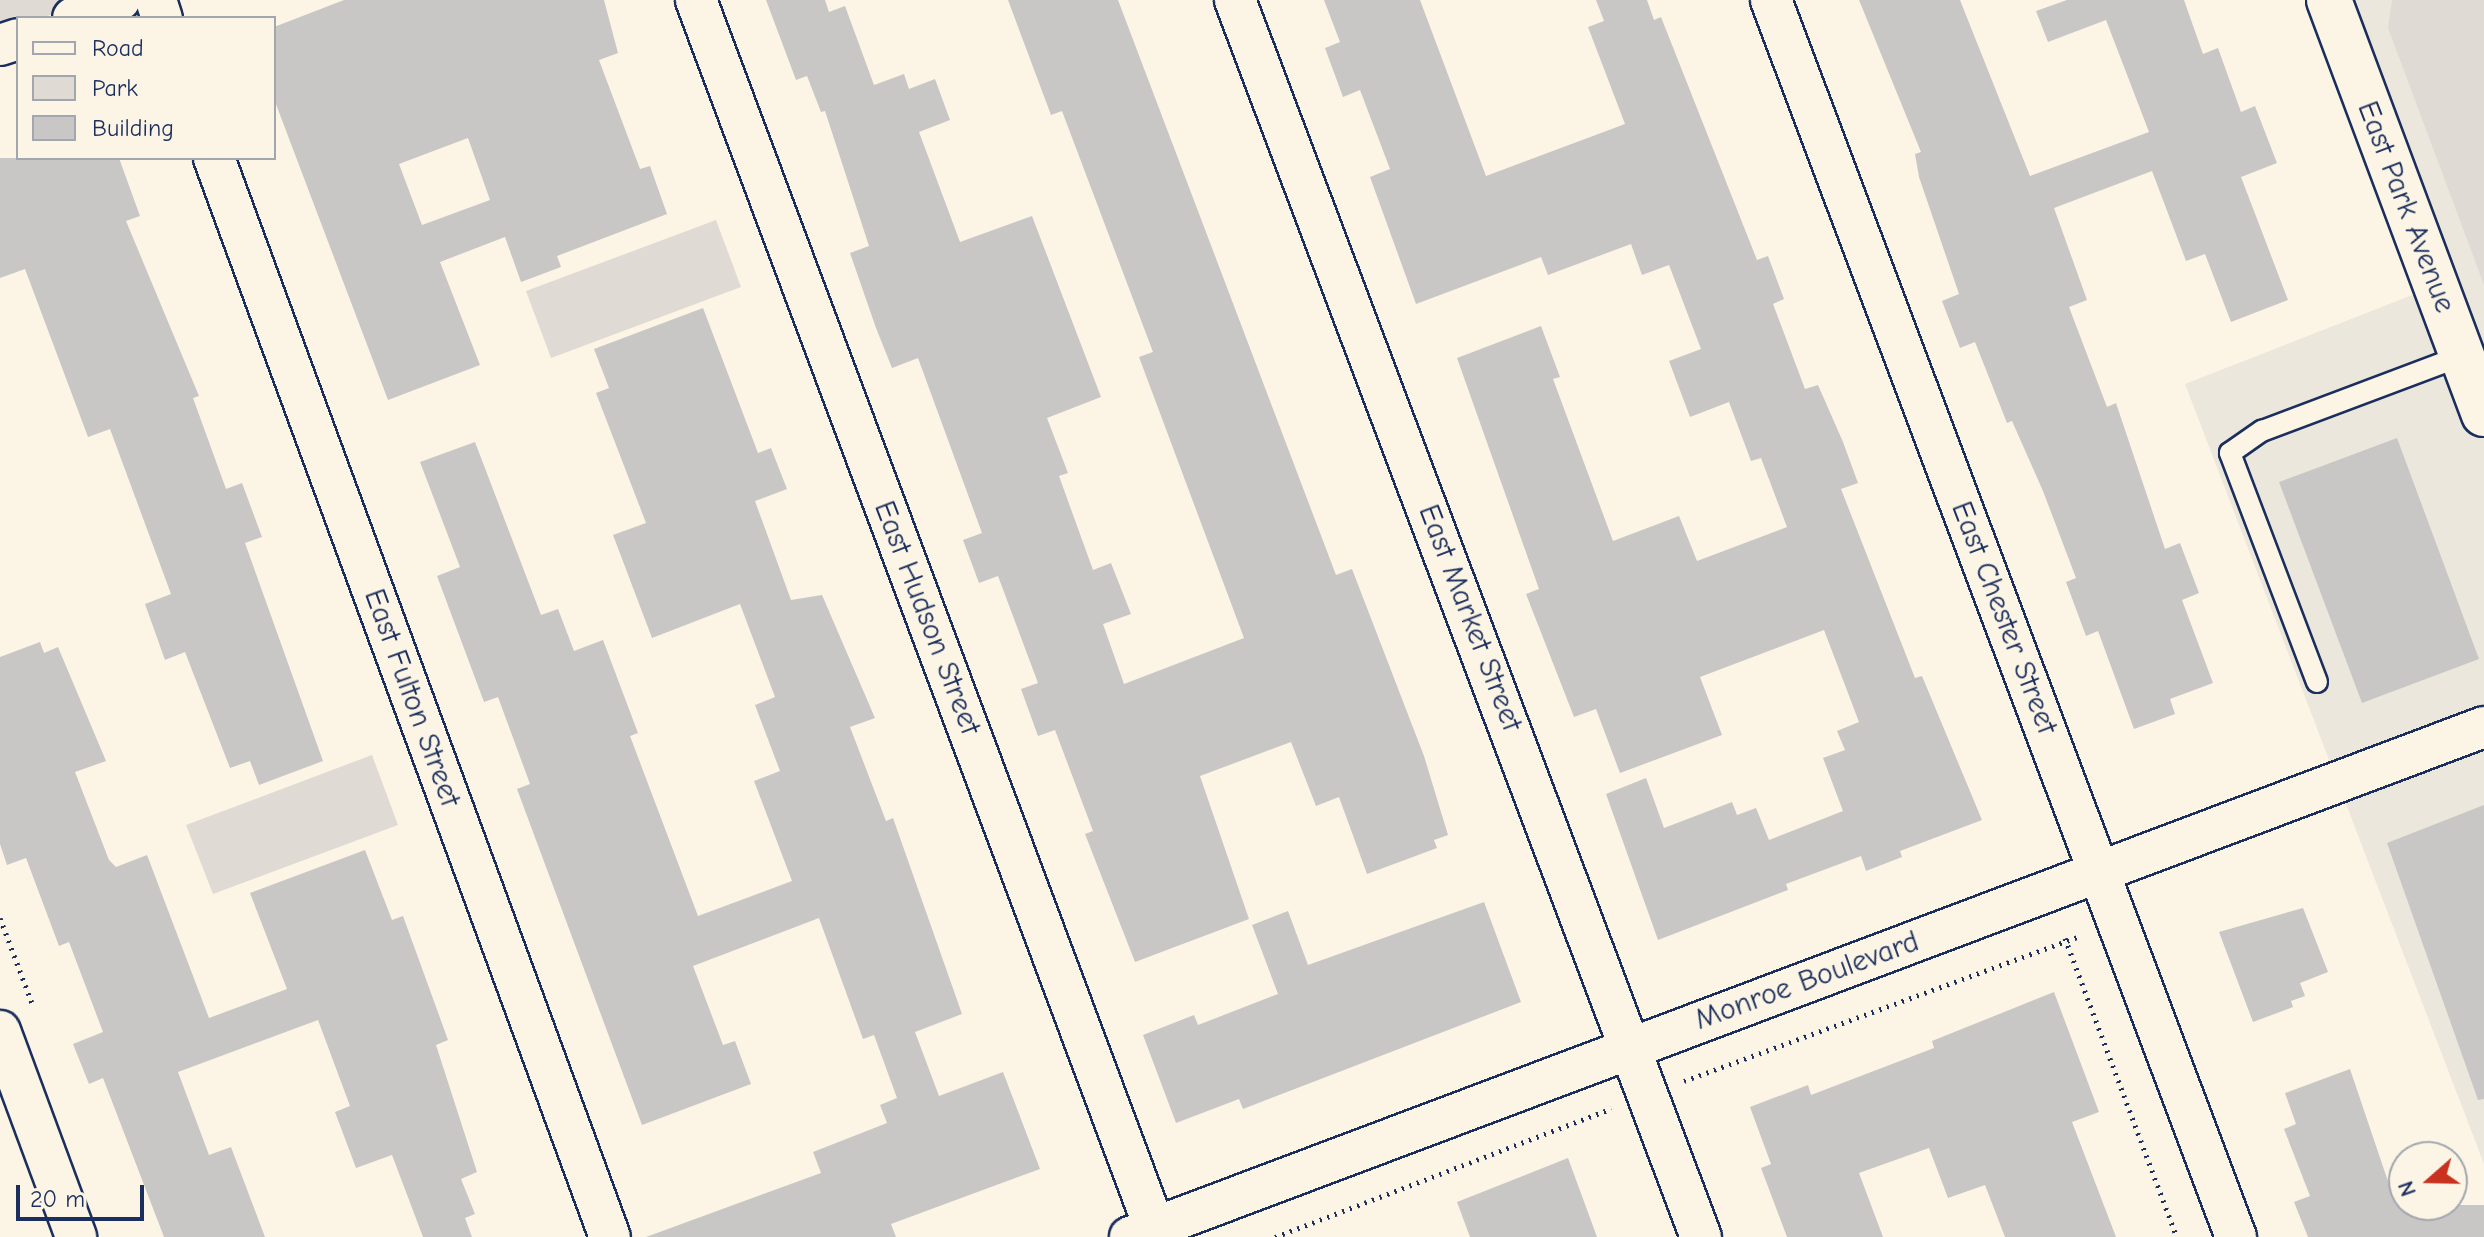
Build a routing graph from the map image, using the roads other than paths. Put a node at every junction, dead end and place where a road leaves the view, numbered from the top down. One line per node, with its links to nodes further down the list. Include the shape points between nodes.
1 (120, 0): 6 (street)
2 (696, 0): 15 (street, East Hudson Street)
3 (1235, 0): 14 (street, East Market Street)
4 (1771, 0): 12 (street, East Chester Street)
5 (2329, 0): 8 (highway, East Park Avenue)
6 (78, 16)
7 (215, 160): 17 (street, East Fulton Street)
8 (2462, 356): 9 (highway, East Park Avenue); 10 (lane, via 2262,431 2230,453)
9 (2484, 414)
10 (2317, 682)
11 (2484, 727): 12 (street, Monroe Boulevard)
12 (2100, 872): 14 (street, Monroe Boulevard); 19 (street, East Chester Street)
13 (0, 1031): 16 (street)
14 (1632, 1046): 15 (street, Monroe Boulevard); 18 (street, East Market Street)
15 (1148, 1234)
16 (76, 1237)
17 (610, 1237)
18 (1701, 1237)
19 (2236, 1237)

